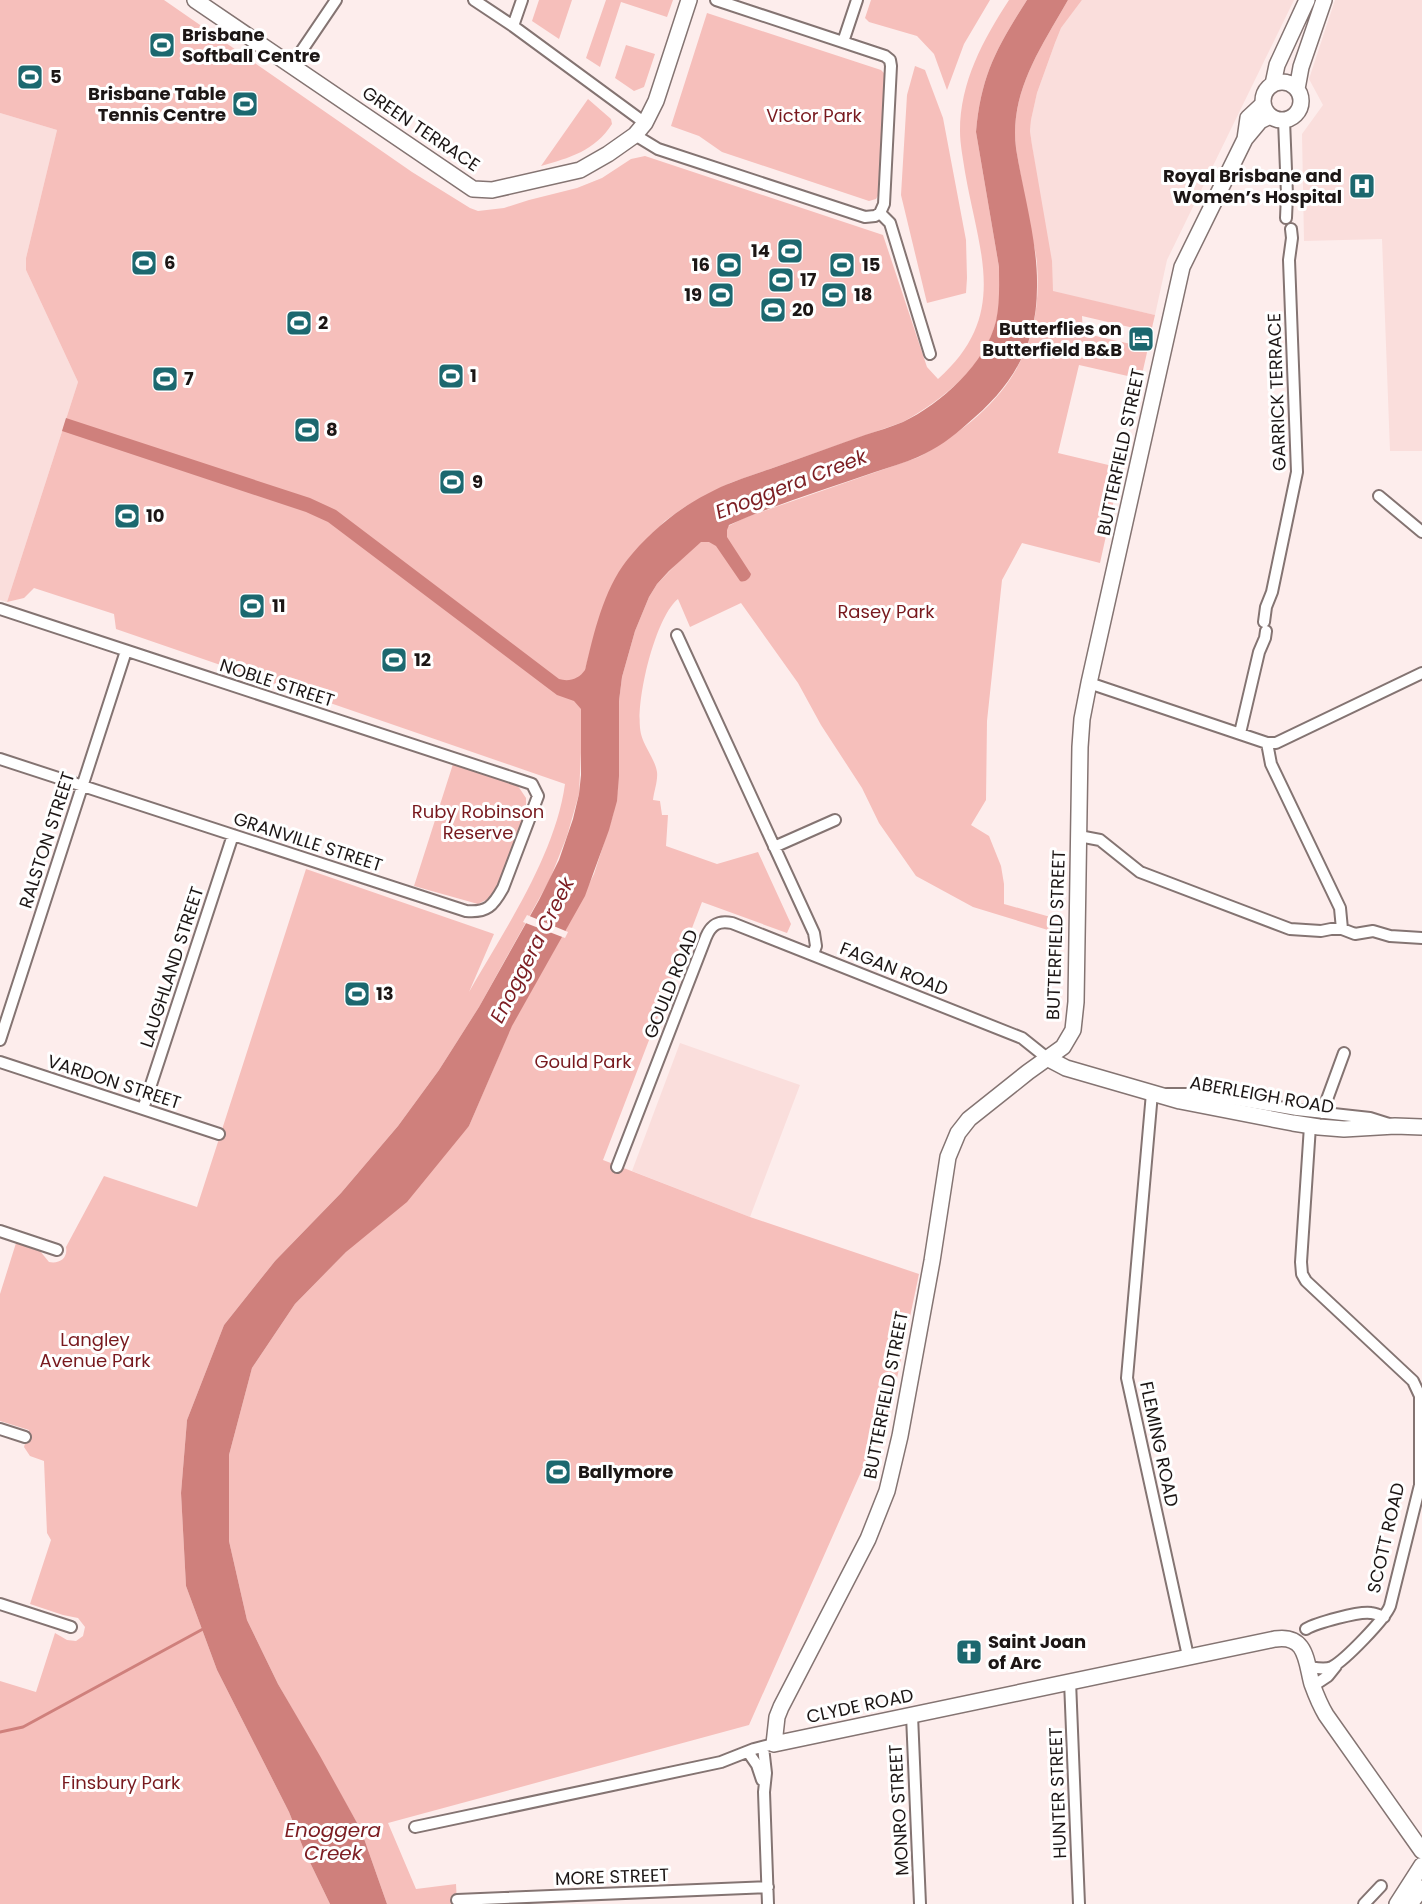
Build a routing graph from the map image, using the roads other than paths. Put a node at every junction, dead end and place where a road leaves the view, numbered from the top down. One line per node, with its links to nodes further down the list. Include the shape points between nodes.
1 (195, 0): 12 (street, GREEN TERRACE)
2 (336, 0): 12 (street)
3 (474, 0): 10 (street)
4 (522, 0): 10 (street)
5 (689, 0): 16 (street, via 656,101)
6 (716, 0): 11 (street)
7 (857, 0): 11 (street)
8 (1307, 0): 13 (street, via 1277,66)
9 (1324, 0): 14 (street)
10 (513, 26): 16 (street)
11 (843, 42): 17 (street, via 890,60 885,199)
12 (292, 65): 16 (street, GREEN TERRACE, via 472,189 492,190 580,170)
13 (1273, 84): 14 (street, via 1286,82); 15 (street, via 1265,93)
14 (1297, 89): 15 (street, via 1301,99 1293,116)
15 (1272, 113): 18 (street, via 1287,195); 27 (street, BUTTERFIELD STREET, via 1248,118 1245,139 1182,267)
16 (640, 129): 17 (street, via 658,148 865,217)
17 (880, 213): 20 (street, via 890,223)
18 (1286, 218)
19 (1291, 229): 28 (street, GARRICK TERRACE, via 1297,480 1264,612 1266,636)
20 (930, 354)
21 (1379, 496): 22 (street)
22 (1422, 532)
23 (0, 609): 25 (street, NOBLE STREET)
24 (677, 635): 36 (street)
25 (126, 651): 31 (street, RALSTON STREET); 32 (street, NOBLE STREET, via 532,784)
26 (1422, 673): 29 (street, via 1281,741)
27 (1089, 683): 28 (street); 35 (street, BUTTERFIELD STREET, via 1081,730)
28 (1240, 733): 29 (street)
29 (1266, 743): 38 (street, via 1271,764 1341,908)
30 (0, 759): 31 (street, GRANVILLE STREET)
31 (82, 786): 34 (street, GRANVILLE STREET); 41 (street, RALSTON STREET)
32 (538, 796): 34 (street, GRANVILLE STREET, via 503,888 492,905 482,911 466,911)
33 (835, 819): 36 (street)
34 (233, 835): 46 (street, LAUGHLAND STREET)
35 (1079, 836): 38 (street, via 1100,840 1140,872 1249,915 1290,929); 43 (street, BUTTERFIELD STREET, via 1074,1025 1063,1047)
36 (774, 847): 40 (street, via 814,933)
37 (724, 921): 40 (street, FAGAN ROAD); 52 (street, GOULD ROAD, via 713,926 706,937)
38 (1342, 929): 39 (street, via 1355,934 1373,931)
39 (1422, 938)
40 (813, 954): 43 (street, FAGAN ROAD, via 1022,1038)
41 (0, 1040)
42 (1344, 1053): 47 (street)
43 (1047, 1058): 45 (street, ABERLEIGH ROAD, via 1066,1068); 67 (street, BUTTERFIELD STREET, via 969,1119 952,1144 887,1491 868,1539 781,1707)
44 (0, 1062): 46 (street, VARDON STREET)
45 (1155, 1094): 47 (street, ABERLEIGH ROAD, via 1198,1093); 48 (street, ABERLEIGH ROAD); 61 (street, FLEMING ROAD, via 1128,1378)
46 (143, 1109): 51 (street, VARDON STREET)
47 (1322, 1113): 49 (street, ABERLEIGH ROAD)
48 (1310, 1126): 49 (street, ABERLEIGH ROAD); 58 (street, SCOTT ROAD, via 1302,1274 1413,1381 1420,1396 1420,1485)
49 (1395, 1126): 50 (street, ABERLEIGH ROAD)
50 (1422, 1127)
51 (219, 1134)
52 (617, 1167)
53 (0, 1231): 54 (street)
54 (57, 1250)
55 (0, 1429): 56 (street)
56 (25, 1437)
57 (0, 1604): 59 (street)
58 (1384, 1617): 60 (street, via 1365,1613); 63 (street, SCOTT ROAD)
59 (71, 1627)
60 (1306, 1629)
61 (1188, 1656): 62 (street, CLYDE ROAD, via 1283,1638 1303,1650); 64 (street, CLYDE ROAD)
62 (1307, 1662): 63 (street, via 1326,1668); 65 (street)
63 (1338, 1663): 65 (street, SCOTT ROAD)
64 (1070, 1681): 66 (street, CLYDE ROAD); 79 (street, HUNTER STREET)
65 (1313, 1686): 71 (street, via 1326,1715)
66 (912, 1715): 67 (street, CLYDE ROAD); 78 (street, MONRO STREET)
67 (768, 1745): 68 (street, CLYDE ROAD); 69 (street)
68 (748, 1752): 69 (street, via 759,1769); 70 (street, CLYDE ROAD, via 712,1765)
69 (764, 1792): 74 (street)
70 (415, 1827)
71 (1422, 1851)
72 (1422, 1865): 81 (street)
73 (1381, 1886): 80 (street)
74 (768, 1887): 76 (street, MORE STREET); 77 (street)
75 (1422, 1888): 82 (street)
76 (457, 1900)
77 (768, 1904)
78 (920, 1904)
79 (1079, 1904)
80 (1364, 1904)
81 (1397, 1904)
82 (1410, 1904)

